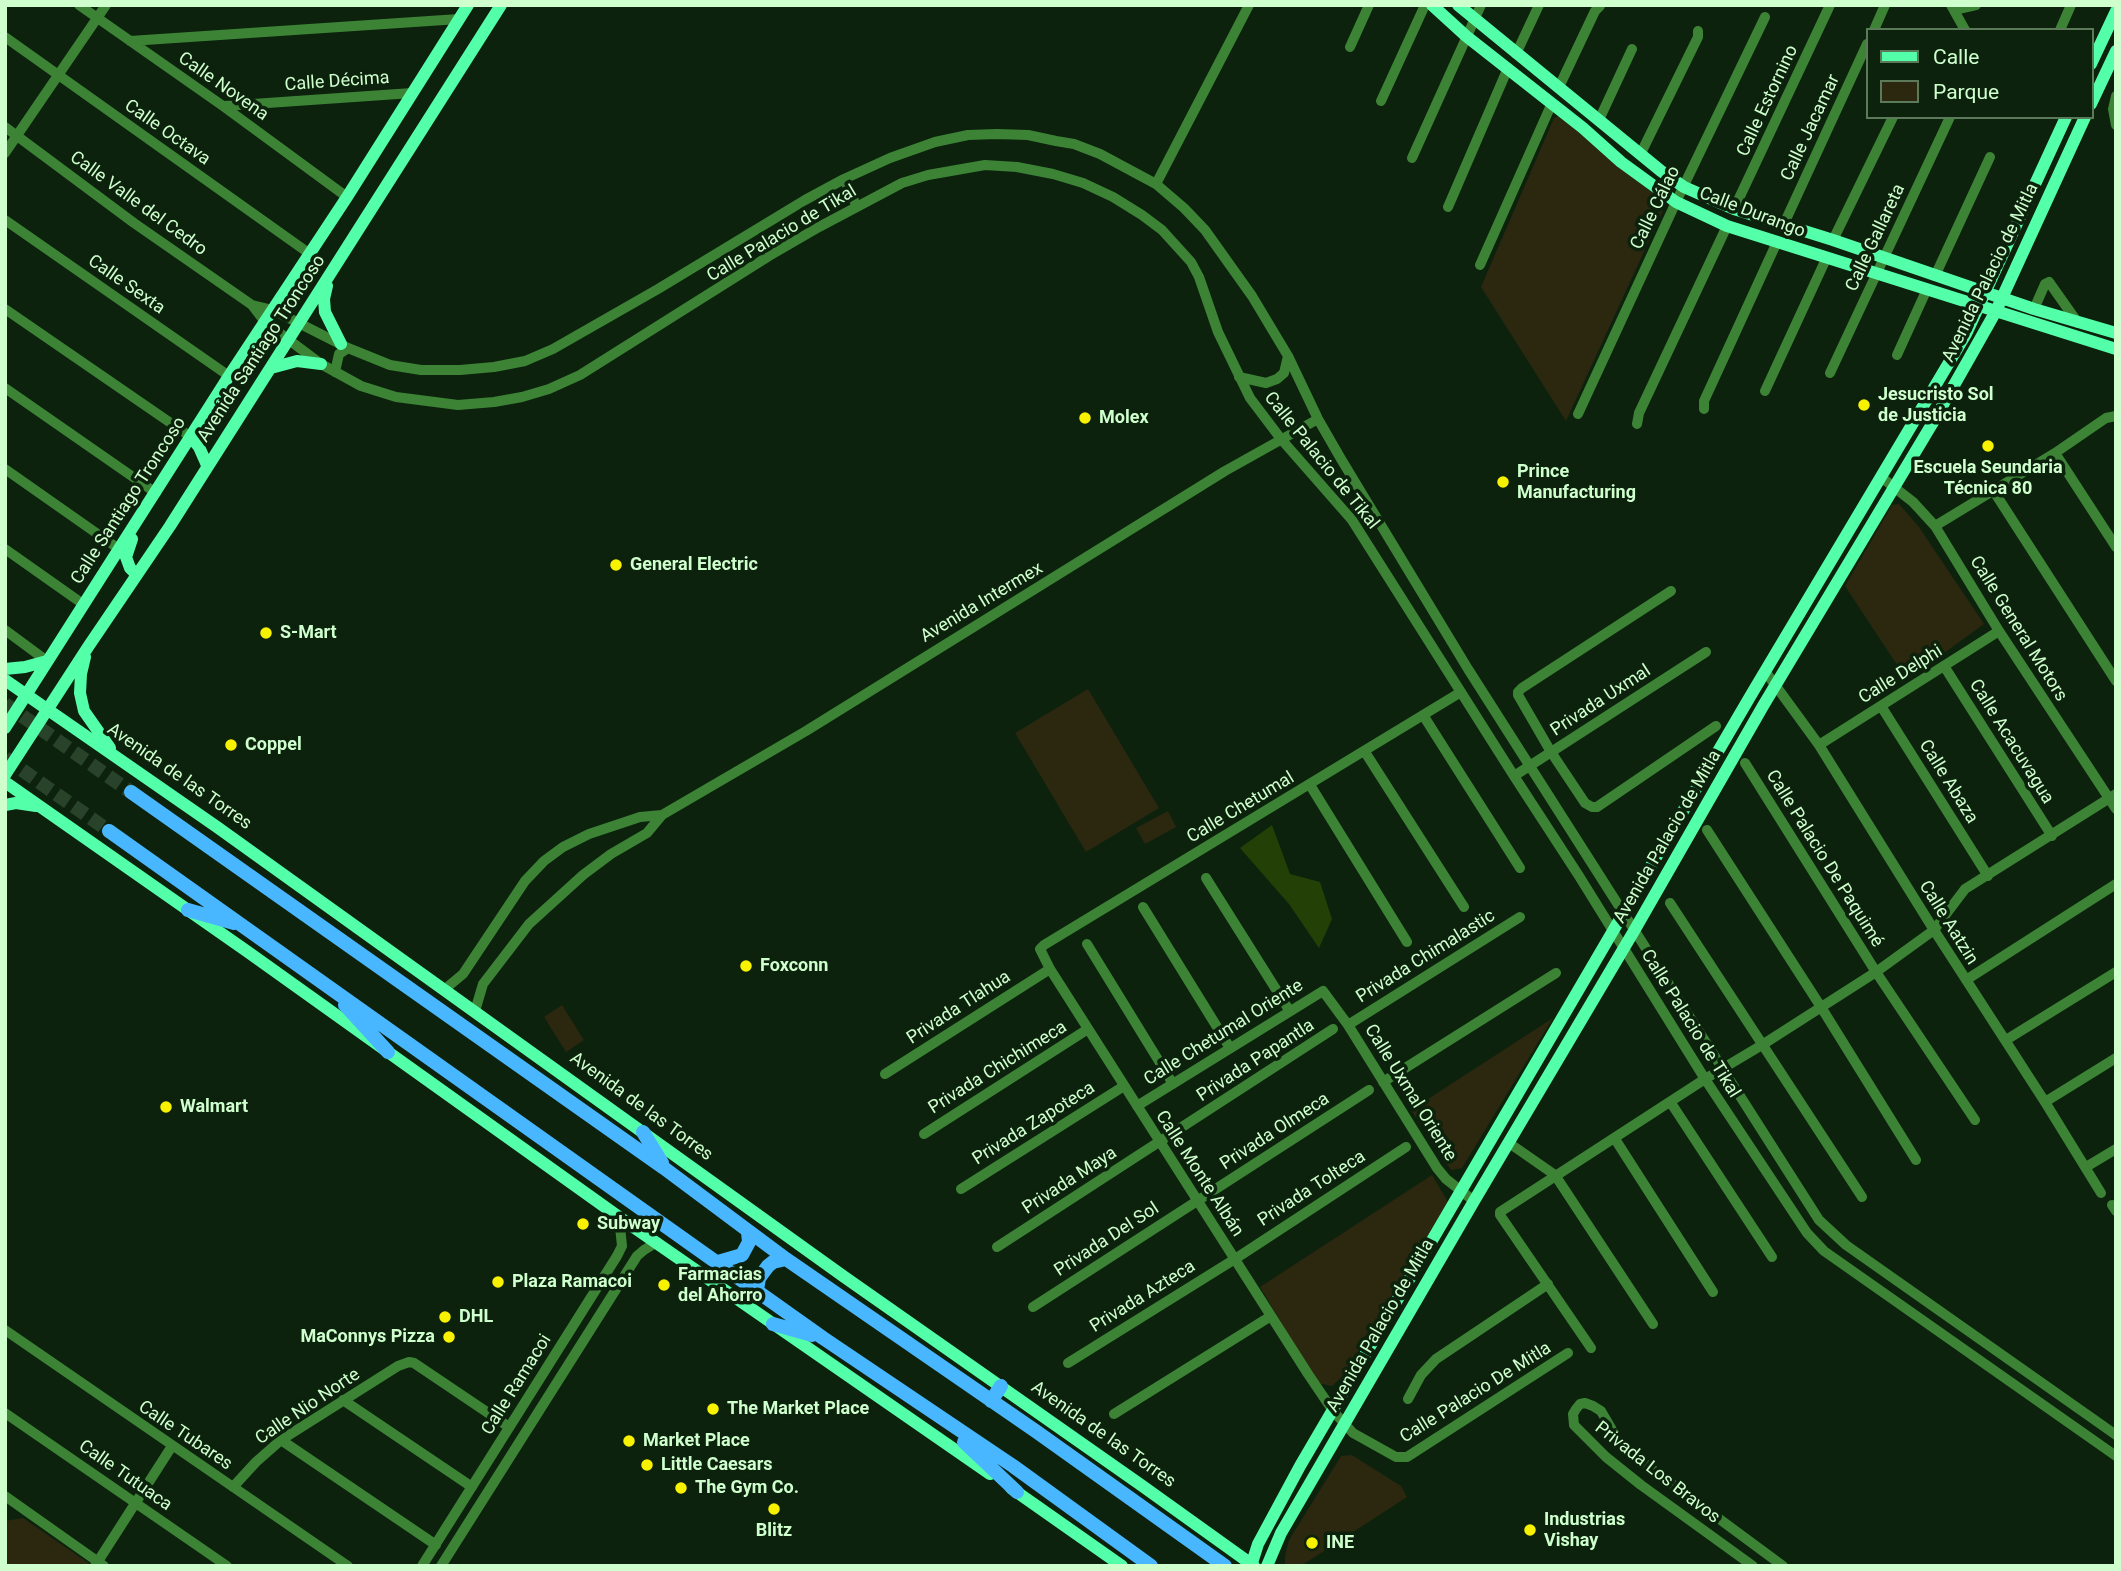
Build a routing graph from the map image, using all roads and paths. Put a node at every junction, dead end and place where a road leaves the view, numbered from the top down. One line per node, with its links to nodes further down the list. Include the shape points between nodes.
1 (79, 5): 20 (street, Calle Novena)
2 (106, 5): 20 (street)
3 (468, 5): 21 (main road, Avenida Santiago Troncoso)
4 (501, 5): 76 (main road, Avenida Santiago Troncoso)
5 (1249, 5): 58 (street)
6 (1370, 5): 31 (street)
7 (1425, 5): 42 (street)
8 (1432, 5): 27 (main road, Calle Durango)
9 (1458, 5): 22 (main road, Calle Durango)
10 (1481, 5): 22 (street)
11 (1539, 5): 34 (street)
12 (1830, 5): 64 (street, Calle Estornino)
13 (1885, 5): 23 (street)
14 (1976, 5): 17 (street)
15 (2071, 5): 25 (street)
16 (1600, 6): 38 (street)
17 (1952, 8): 24 (street)
18 (2116, 11): 35 (main road)
19 (1765, 17): 59 (street, Calle Cálao)
20 (97, 19): 29 (street, Calle Novena); 37 (street)
21 (459, 19): 29 (street); 39 (main road, Avenida Santiago Troncoso)
22 (1474, 20): 27 (street); 34 (main road, Calle Durango)
23 (1875, 28)
24 (1964, 28)
25 (2061, 28)
26 (1698, 31): 54 (street)
27 (1466, 36): 36 (main road, Calle Durango); 56 (street)
28 (5, 37): 37 (street, Calle Octava)
29 (130, 41): 44 (street, Calle Novena)
30 (1866, 46): 67 (street, Calle Jacamar)
31 (1350, 47)
32 (1632, 50): 49 (street)
33 (2116, 51): 41 (main road)
34 (1516, 54): 38 (main road, Calle Durango)
35 (2093, 60)
36 (1508, 68): 43 (main road, Calle Durango); 63 (street)
37 (59, 75): 52 (street); 70 (street, Calle Octava)
38 (1559, 87): 49 (main road, Calle Durango)
39 (412, 93): 44 (street, Calle Décima); 60 (main road, Avenida Santiago Troncoso)
40 (2116, 96): 50 (street)
41 (2093, 100)
42 (1381, 101)
43 (1552, 103): 61 (main road, Calle Durango); 73 (street)
44 (223, 106): 60 (street, Calle Novena)
45 (1892, 119): 68 (street)
46 (1949, 119): 71 (street, Calle Gallareta)
47 (2065, 119): 78 (main road, Avenida Palacio de Mitla)
48 (2084, 119): 79 (main road, Avenida Palacio de Mitla)
49 (1599, 120): 54 (main road, Calle Durango)
50 (2116, 125)
51 (5, 127): 52 (street, Calle Valle del Cedro)
52 (18, 136): 53 (street); 80 (street, Calle Valle del Cedro)
53 (5, 153)
54 (1641, 153): 59 (main road, Calle Durango)
55 (1990, 157): 75 (street)
56 (1412, 158)
57 (844, 179): 58 (street, Calle Palacio de Tikal, via 936,142 997,134 1074,145); 62 (street); 91 (street, Calle Palacio de Tikal, via 554,349 525,361 421,370 390,365)
58 (1156, 184): 94 (street, Calle Palacio de Tikal, via 1184,208 1225,256)
59 (1684, 187): 61 (street, Calle Cálao); 64 (main road, Calle Durango)
60 (347, 197): 70 (main road, Avenida Santiago Troncoso)
61 (1676, 202): 66 (main road, Calle Durango); 104 (street, Calle Cálao)
62 (858, 206): 97 (street, Calle Palacio de Tikal, via 769,256 580,375 549,389 457,405 396,397); 100 (street, Calle Palacio de Tikal, via 902,183 985,165 1017,167 1083,183 1142,215 1185,255 1199,277)
63 (1448, 207)
64 (1734, 209): 67 (main road, Calle Durango)
65 (5, 220): 99 (street, Calle Sexta)
66 (1727, 226): 69 (main road, Calle Durango); 107 (street)
67 (1783, 226): 68 (main road, Calle Durango)
68 (1833, 240): 71 (main road, Calle Durango)
69 (1777, 242): 72 (main road, Calle Durango); 103 (street)
70 (310, 254): 84 (main road, Avenida Santiago Troncoso)
71 (1884, 258): 74 (street, Calle Gallareta); 75 (main road, Calle Durango)
72 (1826, 259): 74 (main road, Calle Durango); 102 (street)
73 (1480, 265)
74 (1877, 273): 77 (main road, Calle Durango); 98 (street, Calle Gallareta)
75 (1935, 276): 78 (main road, Calle Durango)
76 (329, 277): 88 (main road, Avenida Santiago Troncoso); 91 (main road, via 325,312)
77 (1927, 289): 81 (main road, Calle Durango); 93 (street)
78 (1985, 292): 79 (main road, Calle Durango); 81 (main road, Avenida Palacio de Mitla)
79 (2001, 297): 83 (main road, Calle Durango); 85 (main road, Avenida Palacio de Mitla)
80 (252, 305): 84 (street, Calle Valle del Cedro); 86 (street, Calle Valle del Cedro)
81 (1979, 306): 85 (main road, Calle Durango); 113 (main road, Avenida Palacio de Mitla)
82 (5, 309): 108 (street)
83 (2034, 309): 87 (main road, Calle Durango); 87 (street, via 2049,282)
84 (273, 310): 86 (main road, Calle Santiago Troncoso); 88 (street, Calle Valle del Cedro)
85 (1996, 311): 92 (main road, Calle Durango); 114 (main road, Avenida Palacio de Mitla)
86 (264, 322): 90 (street, Calle Valle del Cedro); 99 (main road, Calle Santiago Troncoso)
87 (2078, 323): 89 (main road, Calle Durango)
88 (299, 324): 90 (main road, Avenida Santiago Troncoso); 91 (street, Calle Palacio de Tikal)
89 (2116, 333)
90 (289, 340): 95 (street, Calle Palacio de Tikal); 96 (main road, Avenida Santiago Troncoso)
91 (345, 346): 97 (street)
92 (2116, 349)
93 (1896, 355)
94 (1288, 356): 100 (street, via 1284,373 1277,379 1266,383); 106 (street, Calle Palacio de Tikal)
95 (321, 364): 96 (main road, via 297,361); 97 (street, Calle Palacio de Tikal)
96 (271, 368): 111 (main road, Avenida Santiago Troncoso)
97 (335, 372)
98 (1830, 373)
99 (229, 376): 108 (main road, Calle Santiago Troncoso)
100 (1239, 377): 109 (street, Calle Palacio de Tikal)
101 (5, 388): 116 (street)
102 (1765, 391)
103 (1704, 409)
104 (1578, 414)
105 (2116, 416): 110 (street)
106 (1318, 419): 109 (street, Avenida Intermex); 148 (street, Calle Palacio de Tikal)
107 (1637, 424)
108 (191, 437): 111 (main road); 116 (main road, Calle Santiago Troncoso)
109 (1281, 439): 136 (street, Calle Palacio de Tikal, via 1352,520); 158 (street, Avenida Intermex)
110 (2055, 453): 115 (street); 119 (street)
111 (207, 465): 122 (main road, Avenida Santiago Troncoso)
112 (5, 468): 121 (street)
113 (1881, 477): 114 (street, Calle General Motors); 132 (main road, Avenida Palacio de Mitla)
114 (1895, 486): 118 (street, Calle General Motors); 135 (main road, Avenida Palacio de Mitla)
115 (1993, 491): 118 (street); 134 (street)
116 (156, 493): 117 (main road, Calle Santiago Troncoso)
117 (141, 516): 121 (main road, Calle Santiago Troncoso); 122 (main road, via 127,557)
118 (1935, 526): 126 (street, Calle General Motors)
119 (2116, 547)
120 (5, 550): 124 (street)
121 (119, 550): 124 (main road, Calle Santiago Troncoso)
122 (137, 575): 127 (main road, Avenida Santiago Troncoso)
123 (1671, 591): 145 (street, via 1520,690 1518,695)
124 (83, 604): 129 (main road, Calle Santiago Troncoso)
125 (5, 631): 129 (street)
126 (1999, 631): 130 (street, Calle Delphi); 154 (street, Calle General Motors)
127 (88, 647): 139 (main road, Avenida Santiago Troncoso); 146 (main road, via 81,674 84,711)
128 (1706, 652): 145 (street, Privada Uxmal)
129 (47, 661): 131 (main road); 137 (main road, Calle Santiago Troncoso)
130 (1944, 666): 138 (street, Calle Delphi); 161 (street, Calle Acacuvagua)
131 (5, 669)
132 (1765, 671): 135 (street, Calle Aatzin); 170 (main road, Avenida Palacio de Mitla)
133 (5, 680): 137 (main road, Avenida de las Torres)
134 (2116, 681)
135 (1776, 685): 143 (street, Calle Aatzin); 175 (main road, Avenida Palacio de Mitla)
136 (1461, 692): 140 (street, Calle Chetumal); 150 (street, Calle Palacio de Tikal)
137 (26, 694): 139 (main road, Avenida de las Torres); 142 (main road, Calle Santiago Troncoso)
138 (1881, 705): 143 (street, Calle Delphi); 163 (street, Calle Abaza)
139 (47, 709): 146 (main road, Avenida de las Torres); 149 (main road)
140 (1423, 715): 144 (street, Calle Chetumal); 162 (street)
141 (1716, 726): 145 (street, via 1597,807 1585,803)
142 (5, 728)
143 (1819, 745): 174 (street, Calle Aatzin)
144 (1365, 752): 152 (street, Calle Chetumal); 168 (street)
145 (1551, 752): 148 (street, Privada Uxmal)
146 (117, 757): 186 (main road, Avenida de las Torres)
147 (1745, 763): 182 (street, Calle Palacio De Paquimé)
148 (1529, 767): 150 (street, Privada Uxmal); 170 (street, Calle Palacio de Tikal)
149 (5, 775)
150 (1514, 776): 173 (street, Calle Palacio de Tikal)
151 (5, 782): 156 (main road)
152 (1310, 785): 176 (street); 179 (street, Calle Chetumal, via 1044,945)
153 (131, 792): 219 (highway, Avenida de las Torres)
154 (2112, 796): 157 (street, Calle General Motors); 161 (street, Calle Palacio De Paquimé)
155 (5, 805): 156 (main road, via 28,803)
156 (45, 809): 169 (main road)
157 (2116, 809)
158 (662, 815): 186 (street, Avenida Intermex, via 640,817 589,834 544,861 525,881 463,974); 190 (street, Avenida Intermex, via 647,833 583,874 529,924 483,984)
159 (1707, 830): 188 (street)
160 (109, 831): 172 (highway)
161 (2052, 836): 163 (street, Calle Palacio De Paquimé)
162 (1520, 868)
163 (1988, 876): 174 (street, Calle Palacio De Paquimé, via 1959,895)
164 (1206, 877): 189 (street)
165 (2116, 884): 184 (street)
166 (1670, 903): 195 (street)
167 (1143, 907): 196 (street)
168 (1464, 907)
169 (188, 910): 172 (highway); 197 (main road)
170 (1623, 913): 173 (main road, Avenida Palacio de Mitla); 175 (street, Calle Palacio de Tikal)
171 (1520, 917): 191 (street, Privada Chimalastic)
172 (245, 926): 185 (highway)
173 (1613, 930): 178 (street, Calle Palacio de Tikal); 222 (main road, Avenida Palacio de Mitla)
174 (1934, 930): 182 (street, Calle Palacio De Paquimé); 184 (street, Calle Aatzin)
175 (1634, 931): 178 (main road, Avenida Palacio de Mitla); 199 (street, Calle Palacio de Tikal)
176 (1407, 942)
177 (1087, 944): 203 (street)
178 (1624, 949): 201 (street, Calle Palacio de Tikal); 214 (main road, Avenida Palacio de Mitla)
179 (1041, 952): 180 (street, Calle Monte Albán)
180 (1050, 969): 192 (street, Calle Monte Albán); 200 (street, Privada Tlahua)
181 (1556, 972): 202 (street)
182 (1876, 972): 188 (street, Calle Palacio De Paquimé); 209 (street, Calle Palacio De Paquimé)
183 (2116, 972): 194 (street)
184 (1966, 980): 194 (street, Calle Aatzin)
185 (325, 983): 197 (highway); 238 (highway)
186 (445, 989): 190 (main road, Avenida de las Torres)
187 (1327, 995): 189 (street, Calle Chetumal Oriente, via 1319,992); 191 (street, Calle Uxmal Oriente)
188 (1821, 1007): 195 (street, Calle Palacio De Paquimé); 217 (street)
189 (1289, 1010): 196 (street, Calle Chetumal Oriente)
190 (475, 1011): 210 (main road, Avenida de las Torres)
191 (1348, 1025): 202 (street, Calle Uxmal Oriente)
192 (1088, 1029): 204 (street, Calle Monte Albán); 211 (street, Privada Chichimeca)
193 (1332, 1029): 213 (street, Privada Papantla)
194 (2006, 1040): 206 (street, Calle Aatzin)
195 (1762, 1045): 199 (street, Calle Palacio De Paquimé); 224 (street)
196 (1230, 1048): 203 (street, Calle Chetumal Oriente)
197 (388, 1052): 227 (main road)
198 (2116, 1058): 206 (street)
199 (1723, 1070): 201 (street, Calle Palacio De Paquimé); 229 (street, Calle Palacio de Tikal)
200 (885, 1074)
201 (1705, 1079): 207 (street, Calle Palacio De Paquimé); 231 (street, Calle Palacio de Tikal)
202 (1383, 1082): 222 (street, Calle Uxmal Oriente, via 1437,1168)
203 (1173, 1084): 208 (street, Calle Chetumal Oriente)
204 (1124, 1086): 208 (street, Calle Monte Albán); 221 (street, Privada Zapoteca)
205 (1369, 1090): 225 (street, Privada Olmeca)
206 (2045, 1102): 218 (street, Calle Aatzin)
207 (1671, 1103): 212 (street, Calle Palacio De Paquimé); 235 (street)
208 (1137, 1106): 213 (street, Calle Monte Albán)
209 (1975, 1120)
210 (643, 1132): 219 (highway); 251 (main road, Avenida de las Torres)
211 (924, 1134)
212 (1615, 1139): 220 (street, Calle Palacio De Paquimé); 241 (street)
213 (1161, 1142): 225 (street, Calle Monte Albán); 233 (street, Privada Maya)
214 (1509, 1143): 220 (street); 226 (main road, Avenida Palacio de Mitla)
215 (1406, 1147): 237 (street, Privada Tolteca)
216 (2116, 1149): 218 (street)
217 (1916, 1160)
218 (2087, 1167): 223 (street, Calle Aatzin)
219 (664, 1168): 228 (highway, Avenida de las Torres)
220 (1555, 1175): 239 (street, Calle Palacio De Paquimé, via 1500,1214); 245 (street)
221 (961, 1189)
222 (1460, 1191): 226 (street, Calle Uxmal Oriente); 255 (main road, Avenida Palacio de Mitla)
223 (2101, 1194)
224 (1862, 1197)
225 (1199, 1200): 237 (street, Calle Monte Albán); 242 (street, Privada Del Sol)
226 (1474, 1201): 259 (main road, Avenida Palacio de Mitla)
227 (619, 1217): 230 (main road); 232 (street)
228 (748, 1232): 236 (highway, Avenida de las Torres); 238 (highway, via 742,1255)
229 (1830, 1232): 231 (street); 261 (street, Calle Palacio de Tikal)
230 (657, 1242): 234 (street, Calle Ramacoi); 244 (main road)
231 (1815, 1243): 264 (street, Calle Palacio de Tikal)
232 (622, 1246): 234 (street, via 633,1246); 260 (street, Calle Ramacoi)
233 (997, 1247)
234 (637, 1256): 276 (street, Calle Ramacoi)
235 (1772, 1257)
236 (786, 1259): 240 (highway, via 768,1266); 254 (highway, Avenida de las Torres)
237 (1236, 1259): 243 (street, Calle Monte Albán); 250 (street, Privada Azteca)
238 (718, 1262): 240 (highway)
239 (1548, 1284): 248 (street, Calle Palacio De Paquimé); 252 (street, via 1436,1359)
240 (757, 1290): 247 (highway)
241 (1713, 1292)
242 (1032, 1307)
243 (1271, 1316): 255 (street, Calle Monte Albán); 257 (street)
244 (773, 1324): 247 (highway); 267 (main road)
245 (1653, 1324)
246 (5, 1330): 263 (street, Calle Tubares)
247 (823, 1338): 258 (highway)
248 (1591, 1348)
249 (1568, 1353): 259 (street, Calle Palacio De Mitla, via 1407,1457 1390,1454)
250 (1068, 1363)
251 (1001, 1386): 254 (highway); 272 (main road, Avenida de las Torres)
252 (1408, 1399)
253 (344, 1400): 260 (street, Calle Nio Norte, via 409,1362); 262 (street, Calle Nio Norte); 266 (street)
254 (991, 1401): 279 (highway, Avenida de las Torres)
255 (1333, 1411): 259 (street, Calle Palacio De Mitla); 272 (main road, Avenida Palacio de Mitla, via 1284,1494)
256 (5, 1413): 269 (street, Calle Tutuaca)
257 (1114, 1414)
258 (935, 1415): 267 (highway); 278 (highway)
259 (1344, 1424): 280 (main road, Avenida Palacio de Mitla)
260 (509, 1427): 266 (street, Calle Ramacoi)
261 (2116, 1435)
262 (281, 1440): 265 (street, Calle Nio Norte); 270 (street)
263 (172, 1446): 265 (street, Calle Tubares); 269 (street)
264 (2116, 1456)
265 (233, 1487): 274 (street, Calle Tubares)
266 (472, 1487): 270 (street, Calle Ramacoi)
267 (1017, 1492): 277 (main road)
268 (5, 1496): 271 (street)
269 (136, 1502): 271 (street); 273 (street, Calle Tutuaca)
270 (436, 1545): 275 (street, Calle Ramacoi)
271 (99, 1564)
272 (1252, 1565)
273 (227, 1566)
274 (348, 1566)
275 (422, 1566)
276 (441, 1566)
277 (1122, 1566)
278 (1150, 1566)
279 (1226, 1566)
280 (1267, 1566)
281 (1753, 1566): 282 (street, Privada Los Bravos, via 1606,1457 1574,1425 1573,1414 1580,1404 1601,1411 1614,1437 1629,1453)
282 (1783, 1566)

